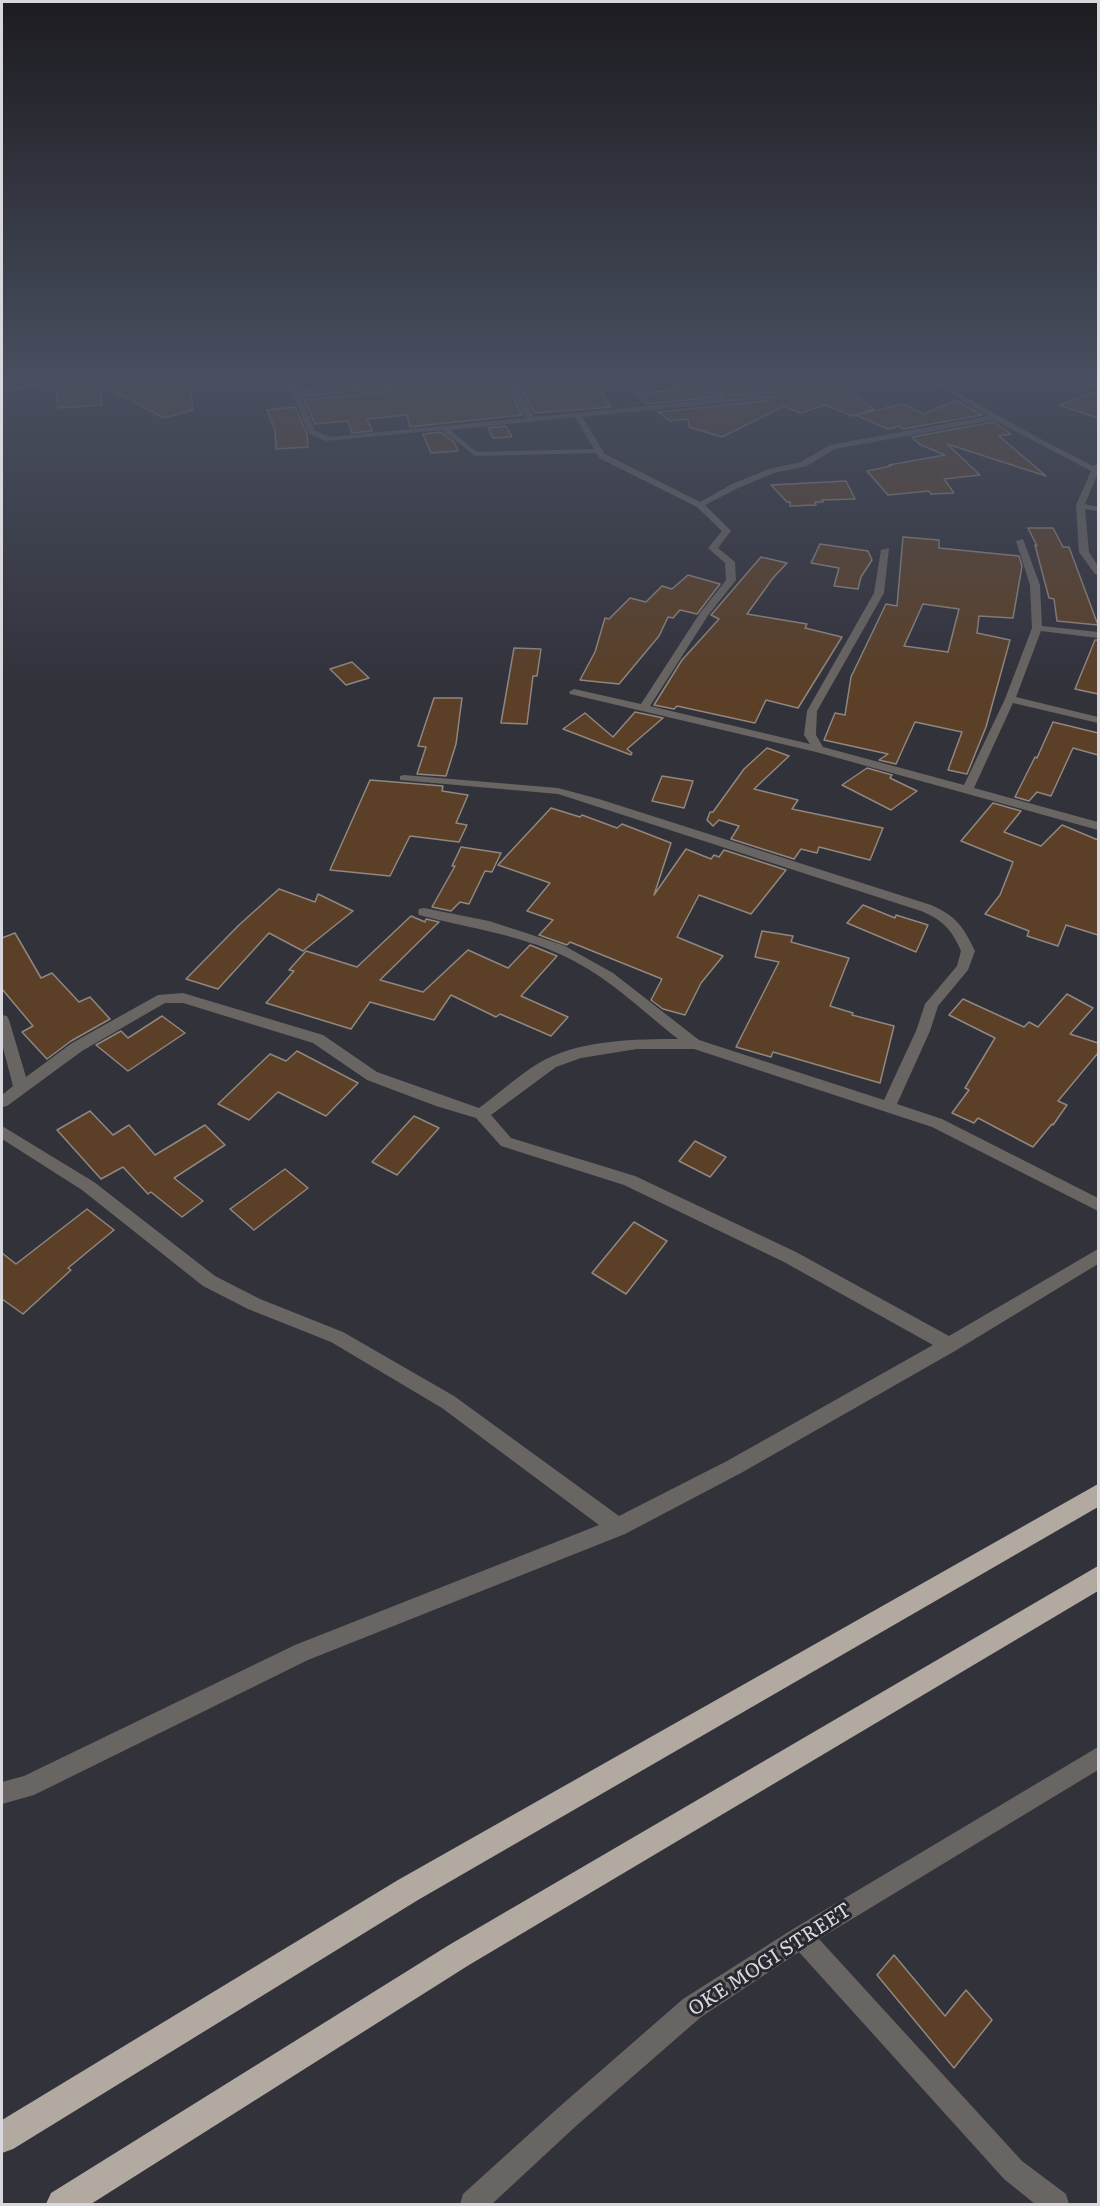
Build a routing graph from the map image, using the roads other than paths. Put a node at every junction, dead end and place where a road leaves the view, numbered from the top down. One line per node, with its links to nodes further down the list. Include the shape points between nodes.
1 (660, 485): 4 (street)
2 (738, 485): 4 (street)
3 (1089, 485): 5 (street)
4 (700, 505): 16 (street, via 727,531 713,548 730,562 731,580)
5 (1080, 505): 6 (street); 9 (street)
6 (1098, 509)
7 (1020, 541): 12 (street, via 1035,585)
8 (886, 550): 18 (street, via 879,592 812,711 810,735)
9 (1084, 552): 10 (street); 11 (street)
10 (1098, 557)
11 (1098, 572)
12 (1037, 628): 13 (street); 15 (street)
13 (1098, 635)
14 (574, 692): 16 (street)
15 (1010, 699): 17 (street); 20 (street)
16 (643, 709): 18 (street)
17 (1098, 720)
18 (819, 750): 20 (street)
19 (404, 778): 27 (street, via 558,791 948,917 968,951 963,967 932,1004)
20 (968, 789): 21 (street)
21 (1098, 826)
22 (424, 912): 24 (street, via 462,919 556,948 594,966)
23 (2, 1020): 25 (street)
24 (694, 1044): 27 (street); 28 (street, via 637,1044 580,1053 551,1063)
25 (21, 1087): 26 (street); 28 (street, via 77,1047 163,998 183,998 318,1039 372,1076)
26 (2, 1102)
27 (888, 1108): 30 (street, via 937,1124)
28 (481, 1114): 32 (street, via 506,1142 629,1180 790,1257)
29 (2, 1132): 34 (street, via 88,1186 209,1281 337,1338 448,1402)
30 (1098, 1205)
31 (1098, 1256): 32 (street)
32 (949, 1345): 34 (street, via 734,1467)
33 (1098, 1496): 39 (highway, via 408,1890)
34 (618, 1527): 37 (street, via 302,1652 26,1787)
35 (1098, 1578): 40 (highway, via 459,1955)
36 (1098, 1758): 38 (street, OKE MOGI STREET)
37 (2, 1793)
38 (801, 1937): 41 (street, OKE MOGI STREET, via 692,2008); 42 (street, via 1013,2170)
39 (2, 2138)
40 (62, 2205)
41 (473, 2205)
42 (1056, 2205)

